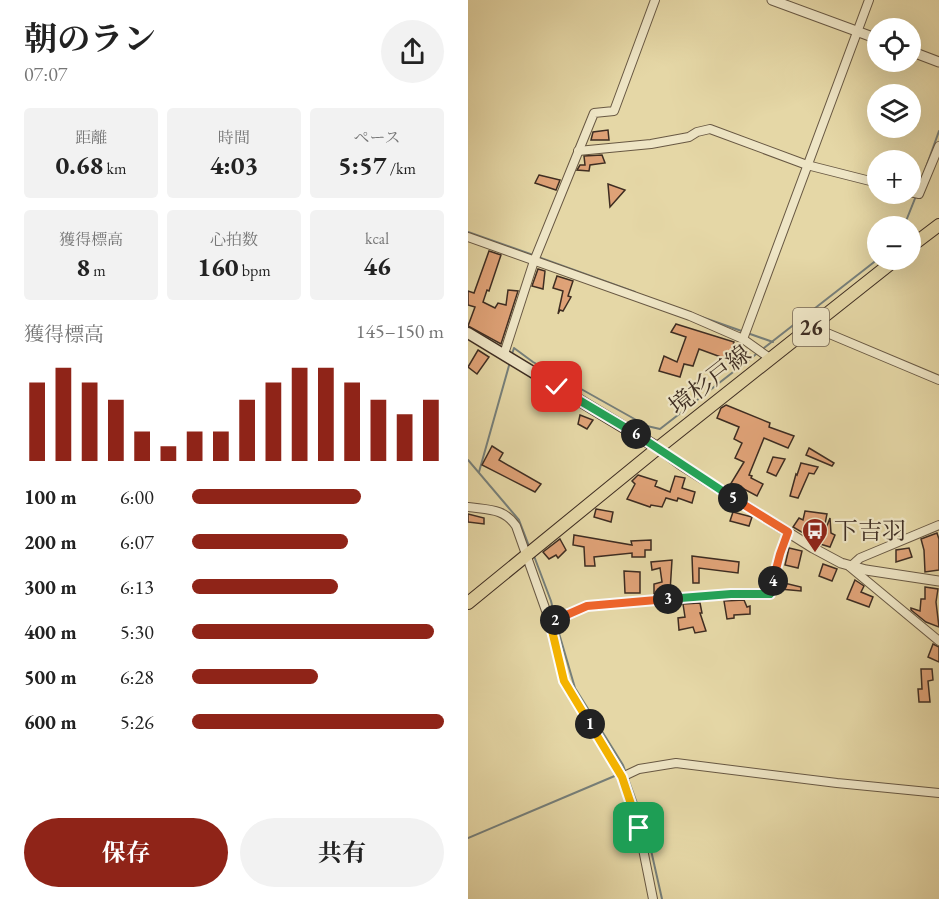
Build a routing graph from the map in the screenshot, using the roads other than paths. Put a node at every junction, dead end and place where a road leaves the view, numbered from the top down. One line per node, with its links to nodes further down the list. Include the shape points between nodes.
1 (655, 0): 9 (street, via 614,111 594,113)
2 (772, 0): 4 (street)
3 (869, 0): 4 (street)
4 (858, 32): 5 (street); 10 (street)
5 (867, 35)
6 (921, 55): 7 (street)
7 (939, 62)
8 (939, 146): 11 (street)
9 (578, 151): 10 (street, via 651,144 710,129); 17 (street)
10 (807, 165): 12 (street); 21 (street)
11 (936, 165): 13 (street)
12 (867, 180)
13 (921, 191)
14 (939, 225): 16 (main road)
15 (468, 237): 17 (street)
16 (921, 239)
17 (534, 261): 21 (street, via 690,316); 22 (street)
18 (883, 270): 19 (main road, 境杉戸線 / 26)
19 (814, 325): 23 (main road, 境杉戸線 / 26); 24 (street)
20 (468, 333): 22 (main road)
21 (743, 339): 23 (street)
22 (504, 354): 25 (main road)
23 (771, 359): 25 (main road, 境杉戸線 / 26)
24 (939, 380)
25 (658, 448): 28 (street); 29 (main road, 境杉戸線 / 26)
26 (468, 507): 29 (street, via 510,517)
27 (939, 525): 30 (street, via 860,558)
28 (788, 532): 30 (street); 33 (street, via 770,594 587,606)
29 (526, 555): 32 (main road, 境杉戸線 / 26); 33 (street)
30 (850, 567): 31 (street); 34 (street)
31 (939, 581)
32 (468, 603)
33 (550, 622): 35 (street, via 564,681)
34 (939, 641)
35 (622, 777): 36 (street, via 639,769 676,763); 37 (street, via 639,828)
36 (939, 793)
37 (653, 899)

